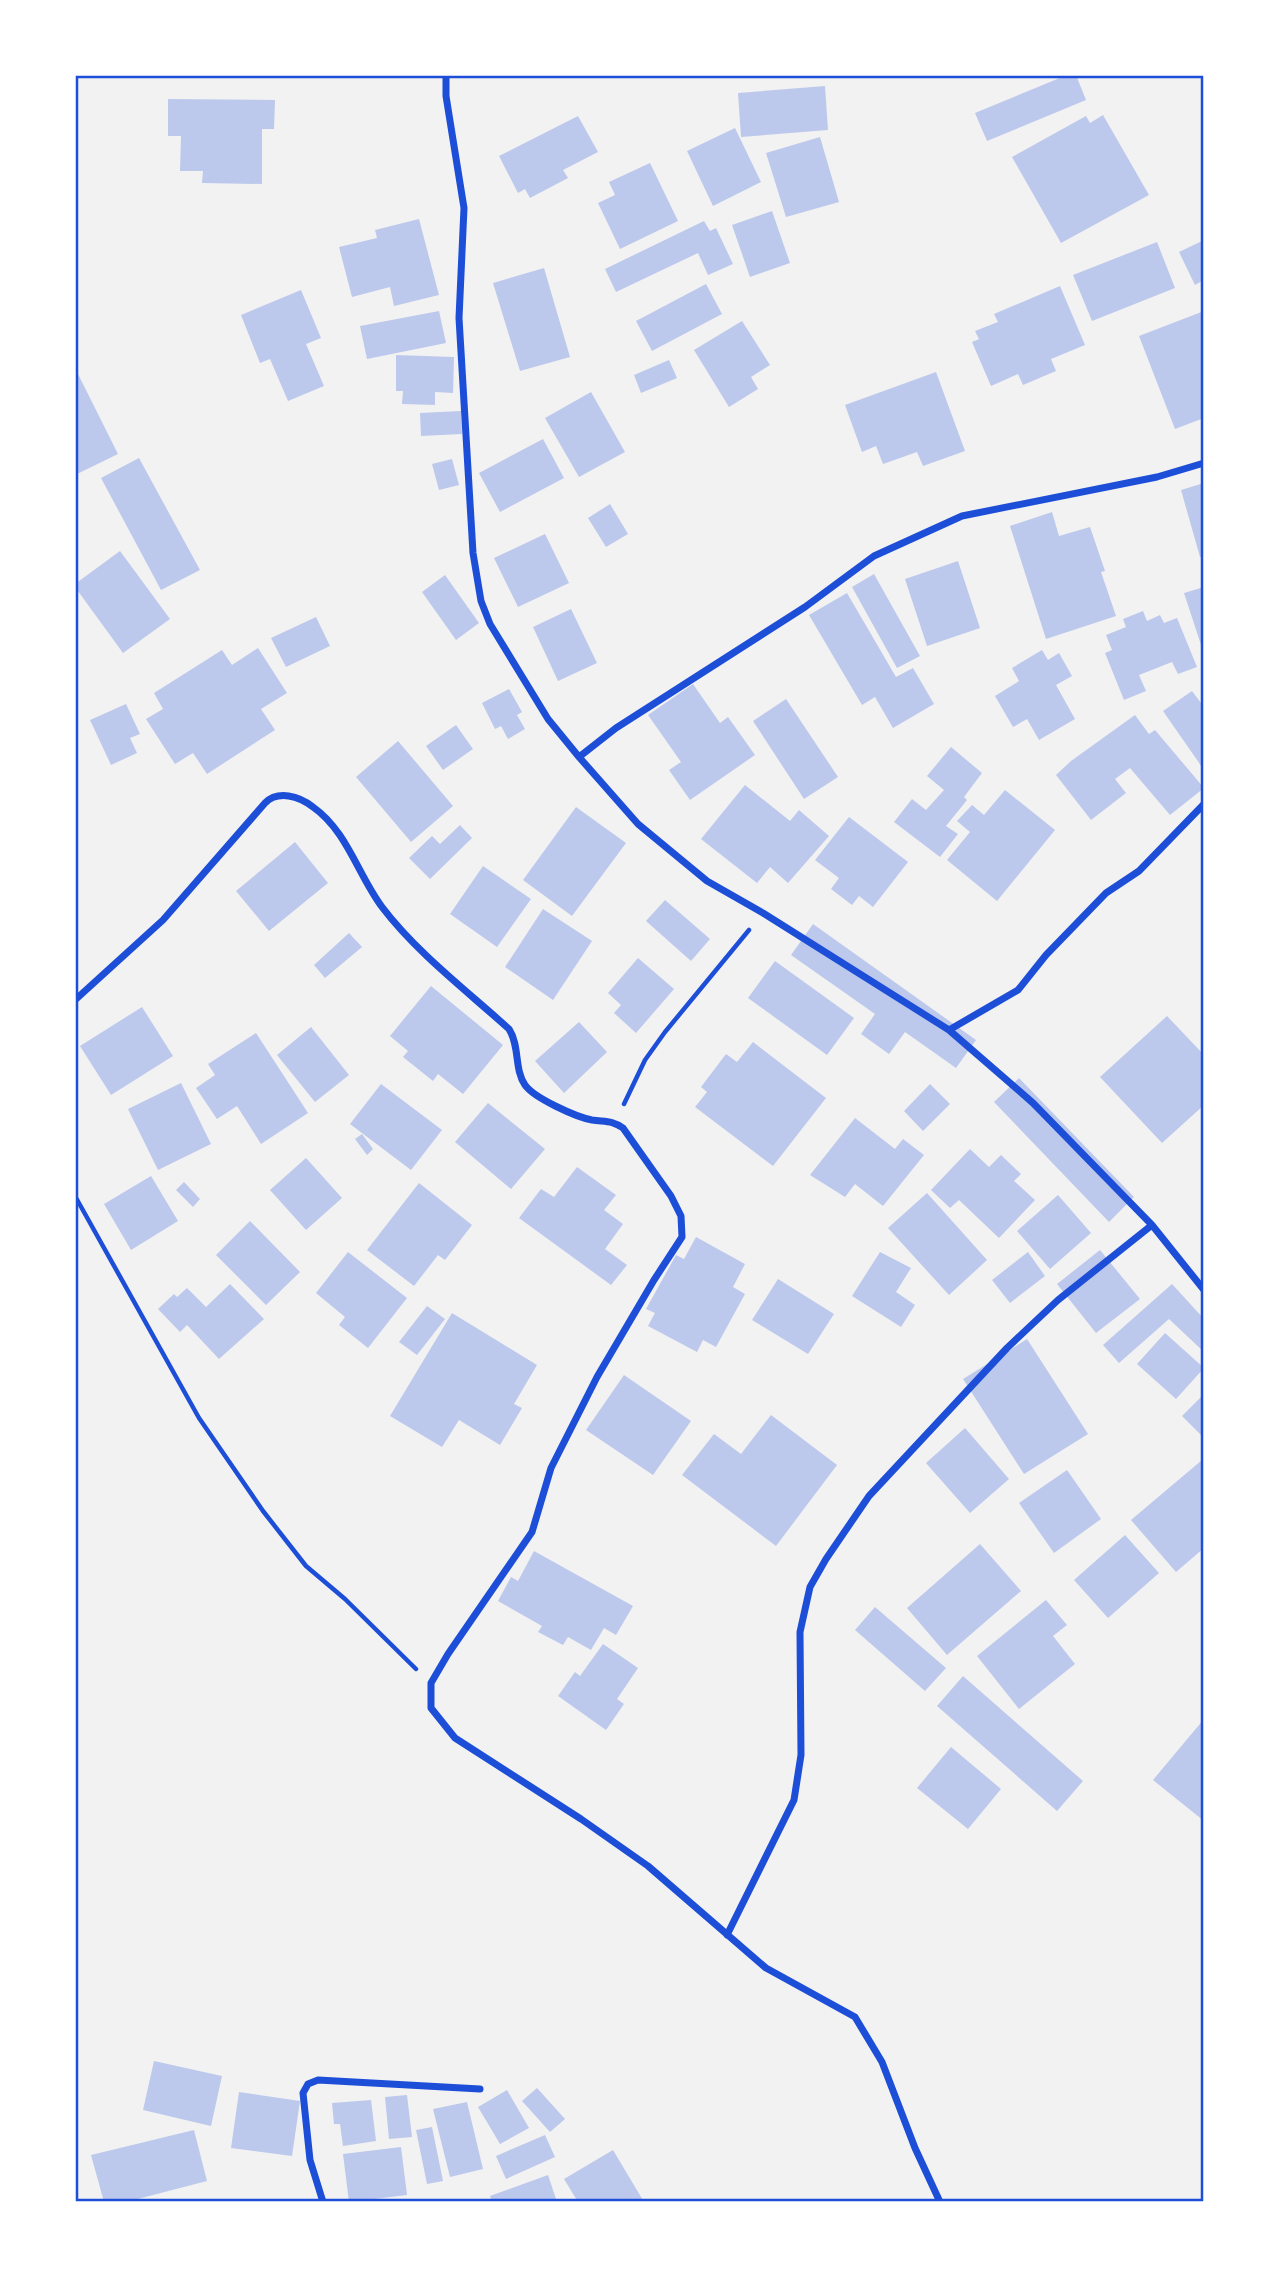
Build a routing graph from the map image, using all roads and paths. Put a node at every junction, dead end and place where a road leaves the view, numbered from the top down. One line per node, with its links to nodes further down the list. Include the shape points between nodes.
1 (446, 75): 3 (street, via 464,208 460,331 471,527 481,600 490,624 548,719)
2 (1204, 463): 3 (street, via 1157,477 962,516 874,556)
3 (579, 757): 5 (street, via 638,824 707,881)
4 (1204, 804): 7 (street, via 1139,871 1106,893 1018,990)
5 (763, 913): 7 (street); 8 (path, via 645,1060)
6 (75, 1000): 8 (street, via 163,920 265,803 285,795 320,814 341,837 382,906 418,947 509,1029 525,1086 566,1110)
7 (949, 1030): 10 (street, via 1033,1103)
8 (615, 1122): 12 (street, via 671,1196 681,1216 682,1237 591,1388 551,1468 532,1532)
9 (75, 1196): 12 (path, via 199,1418 263,1511 306,1566)
10 (1152, 1225): 11 (street); 13 (street, via 1058,1300 1007,1348 869,1496 826,1559 810,1587 800,1632 801,1755 793,1800)
11 (1204, 1290)
12 (431, 1683): 13 (street, via 431,1708 455,1738 648,1866)
13 (727, 1935): 16 (street, via 766,1968 855,2017 882,2062)
14 (480, 2089): 15 (street, via 318,2080 309,2084 303,2093 310,2160)
15 (323, 2202)
16 (940, 2202)

